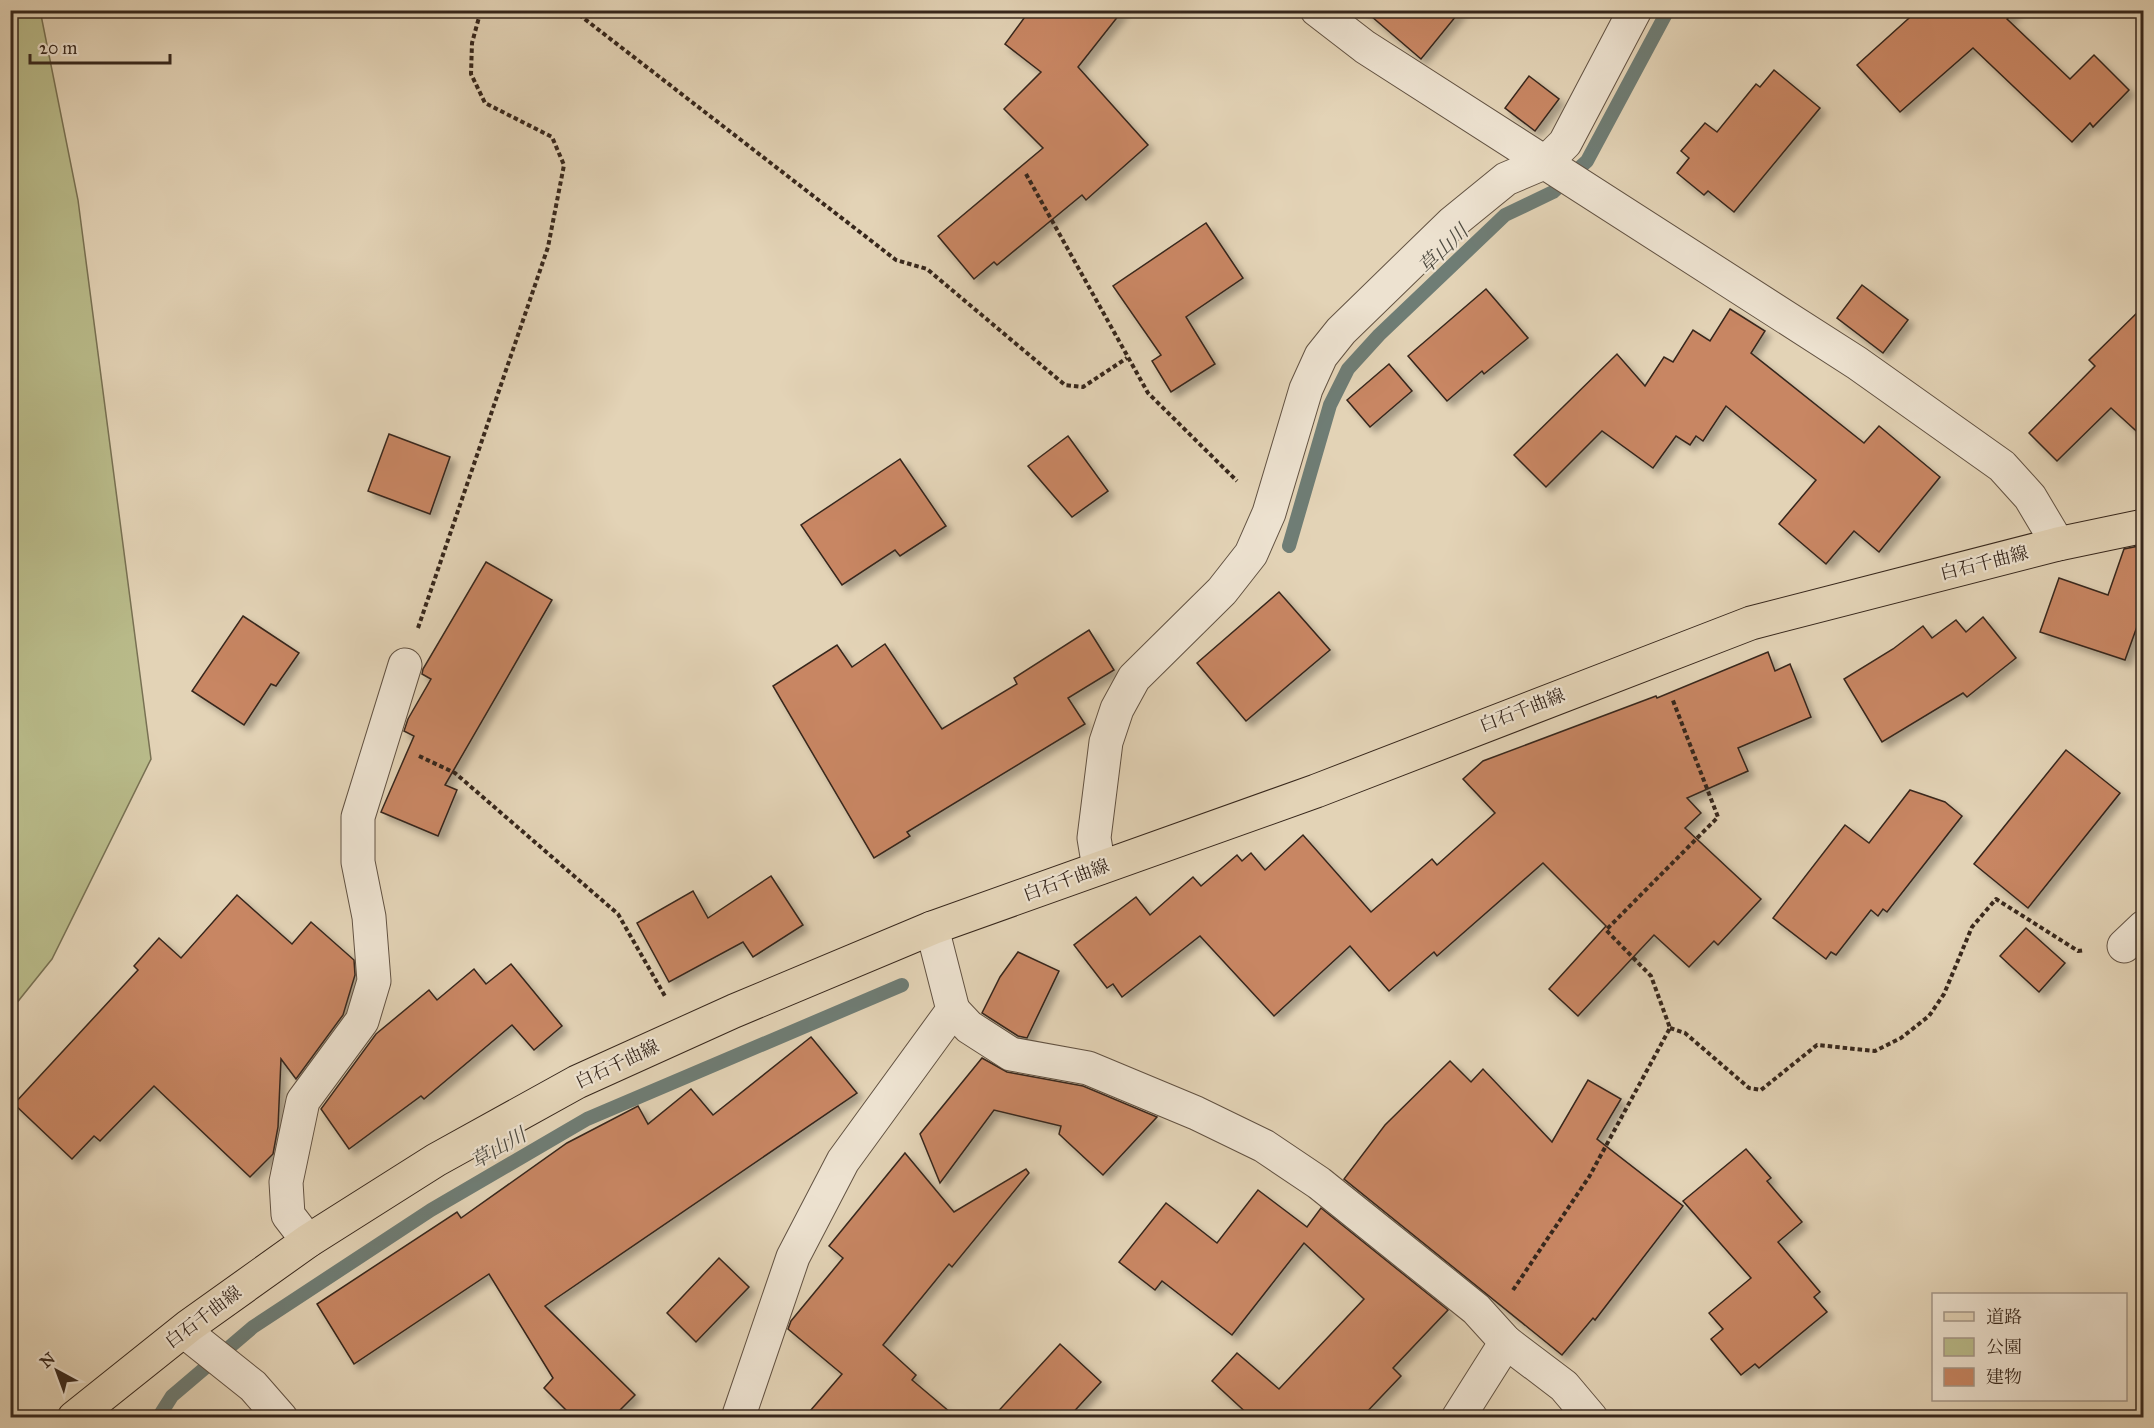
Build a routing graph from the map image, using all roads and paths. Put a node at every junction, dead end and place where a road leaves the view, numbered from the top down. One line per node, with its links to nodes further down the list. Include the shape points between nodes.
1 (481, 10): 12 (path, via 472,43 471,74 484,103 552,137 564,165 548,247)
2 (573, 10): 7 (path, via 896,260 927,269 1065,385 1083,387)
3 (1317, 10): 5 (street, via 1365,47)
4 (1635, 10): 5 (street, via 1565,143)
5 (1562, 172): 8 (street, via 1506,179 1452,223 1341,331 1321,357 1306,389); 10 (street, via 1857,363 2002,466 2030,496)
6 (1026, 174): 7 (path)
7 (1127, 358): 8 (path, via 1148,393)
8 (1269, 513): 14 (street, via 1251,554 1222,591 1134,678 1117,709 1106,742 1094,838)
9 (2144, 525): 10 (main road, 白石千曲線)
10 (2058, 544): 11 (main road, 白石千曲線, via 1751,623)
11 (1657, 658): 14 (main road, 白石千曲線, via 1316,790); 18 (path, via 1718,817 1606,930 1651,976)
12 (405, 665): 13 (street)
13 (383, 739): 19 (path, via 455,773 618,914); 20 (street, via 358,817 358,862 369,917 374,981 362,1021 303,1101 286,1182 288,1215)
14 (1099, 868): 15 (main road, 白石千曲線)
15 (932, 928): 17 (street); 19 (main road, 白石千曲線)
16 (2134, 937): 18 (path, via 2078,951 1996,899 1972,927 1944,994 1929,1016 1901,1038 1875,1051 1817,1045 1761,1090 1749,1088 1685,1033)
17 (953, 1010): 21 (street, via 969,1027 1011,1054 1088,1068 1264,1146 1319,1183 1476,1309); 25 (street, via 843,1161 794,1257)
18 (1670, 1028): 21 (path, via 1588,1177 1499,1312)
19 (684, 1033): 20 (main road, 白石千曲線, via 577,1082 436,1160)
20 (308, 1241): 22 (main road, 白石千曲線)
21 (1506, 1342): 26 (street); 27 (street, via 1564,1386)
22 (205, 1348): 23 (main road, 白石千曲線); 24 (street, via 253,1386)
23 (74, 1418)
24 (281, 1418)
25 (738, 1418)
26 (1458, 1418)
27 (1591, 1418)

